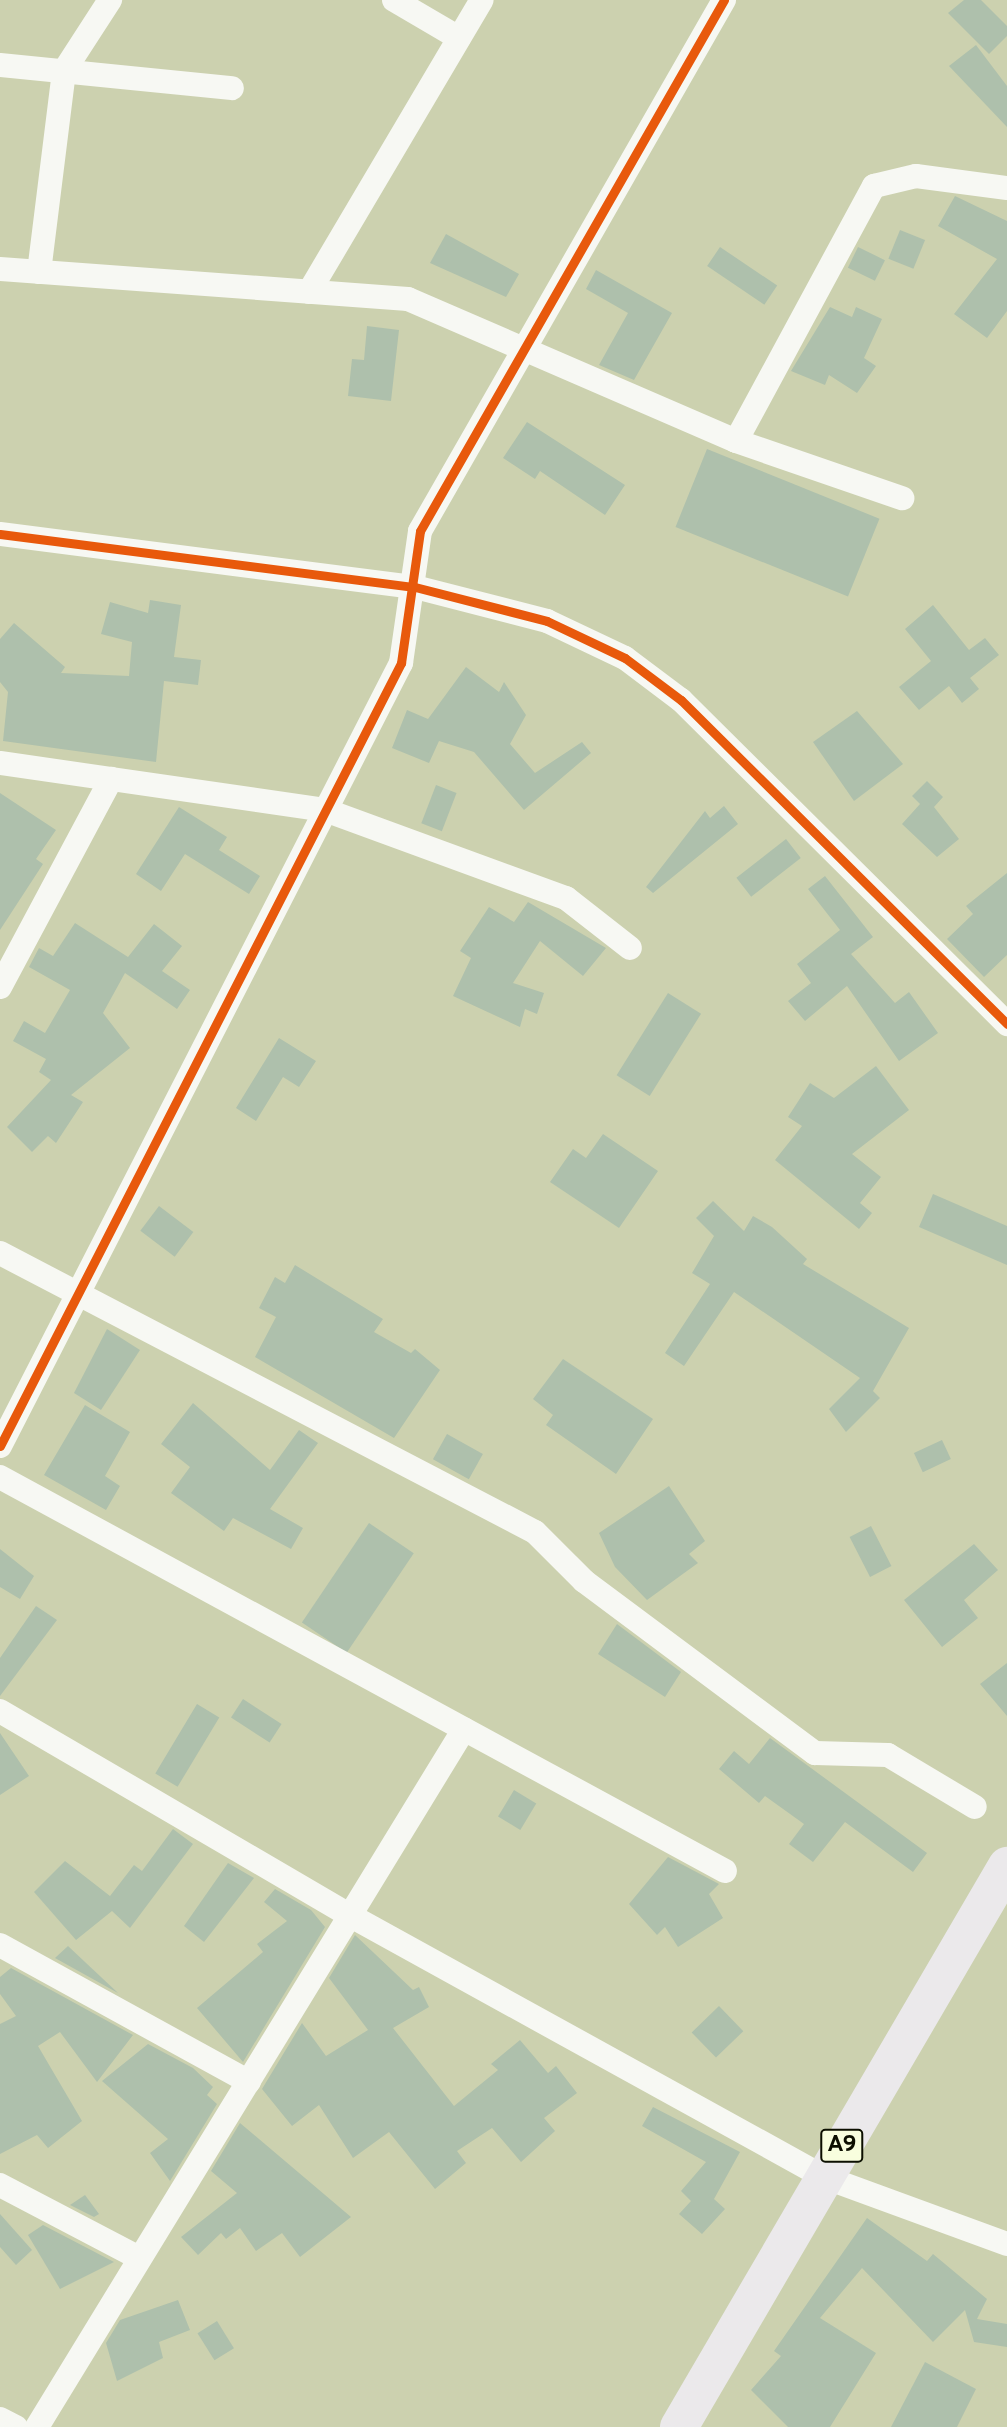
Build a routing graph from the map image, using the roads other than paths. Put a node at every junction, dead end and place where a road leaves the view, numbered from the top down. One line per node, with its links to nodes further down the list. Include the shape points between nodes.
1 (110, 0): 7 (street)
2 (394, 0): 5 (street)
3 (482, 0): 5 (street)
4 (723, 0): 13 (street)
5 (460, 38): 12 (street)
6 (0, 65): 7 (street)
7 (64, 71): 8 (street); 11 (street)
8 (232, 88)
9 (1007, 188): 14 (street, via 916,176 874,186)
10 (0, 269): 11 (street)
11 (39, 272): 12 (street)
12 (309, 292): 13 (street, via 408,299)
13 (520, 348): 14 (street); 17 (street, via 420,531)
14 (736, 441): 15 (street)
15 (902, 498)
16 (0, 534): 17 (street)
17 (415, 587): 20 (street, via 401,663); 23 (street, via 547,621 625,658 681,700)
18 (0, 763): 19 (street)
19 (111, 779): 20 (street); 22 (street)
20 (325, 810): 21 (street, via 566,898); 25 (street)
21 (630, 948)
22 (0, 987)
23 (1007, 1024)
24 (0, 1253): 25 (street)
25 (77, 1293): 26 (street); 30 (street, via 535,1532 584,1581 815,1753 888,1755)
26 (0, 1446)
27 (0, 1477): 29 (street)
28 (0, 1711): 33 (street)
29 (464, 1729): 32 (street); 33 (street)
30 (975, 1807)
31 (1007, 1866): 36 (main road, A9)
32 (726, 1871)
33 (351, 1916): 35 (street); 36 (street)
34 (0, 1945): 35 (street)
35 (249, 2082): 39 (street)
36 (824, 2177): 38 (street); 43 (main road, A9)
37 (0, 2185): 39 (street)
38 (1007, 2244)
39 (139, 2258): 42 (street)
40 (0, 2419): 41 (street)
41 (16, 2427)
42 (37, 2427)
43 (679, 2427)

